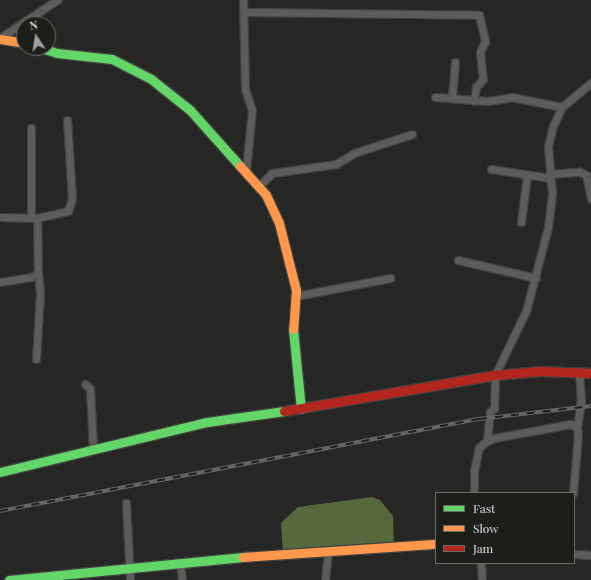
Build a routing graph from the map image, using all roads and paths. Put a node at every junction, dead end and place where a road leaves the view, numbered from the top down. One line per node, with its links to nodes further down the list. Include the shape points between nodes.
1 (57, 0): 4 (street)
2 (243, 0): 3 (street)
3 (245, 12): 11 (street, via 479,14 485,41 480,52 483,79 476,87); 17 (street, via 245,89 252,110)
4 (0, 39): 5 (street)
5 (16, 42)
6 (56, 53): 17 (street, via 112,59 151,79 190,110)
7 (455, 62): 10 (street)
8 (591, 83): 12 (street)
9 (435, 97): 10 (street)
10 (452, 97): 11 (street)
11 (474, 101): 12 (street, via 512,97)
12 (562, 107): 19 (street, via 556,115 548,146)
13 (67, 120): 23 (street, via 71,207 63,214)
14 (32, 128): 23 (street)
15 (412, 134): 20 (street, via 354,153 336,164 272,173)
16 (491, 169): 18 (street)
17 (246, 170): 20 (street)
18 (527, 175): 19 (street); 24 (street)
19 (549, 176): 21 (street, via 580,172 586,175); 28 (street, via 551,211)
20 (259, 186): 30 (street, via 274,209)
21 (591, 198)
22 (0, 217): 23 (street)
23 (34, 218): 26 (street)
24 (521, 222)
25 (458, 260): 28 (street)
26 (38, 273): 29 (street, via 31,277); 31 (street, via 40,294)
27 (390, 278): 30 (street)
28 (536, 278): 34 (street, via 526,311)
29 (0, 282)
30 (296, 296): 36 (street, via 292,339)
31 (36, 359)
32 (579, 371): 33 (street); 34 (street); 37 (street, via 581,401)
33 (591, 373)
34 (495, 375): 36 (street); 38 (street, via 494,408 490,412)
35 (85, 384): 39 (street, via 90,389)
36 (301, 409): 39 (street, via 207,422)
37 (577, 428): 38 (street, via 566,424); 42 (street)
38 (487, 440): 41 (street, via 479,448 474,471)
39 (93, 450): 40 (street)
40 (0, 472)
41 (474, 492)
42 (573, 492)
43 (126, 503): 50 (street)
44 (435, 544): 45 (street)
45 (328, 551): 48 (street); 56 (street)
46 (575, 554): 47 (street)
47 (591, 555)
48 (180, 562): 50 (street); 55 (street)
49 (481, 564): 57 (street)
50 (130, 568): 51 (street); 54 (street)
51 (73, 577): 52 (street)
52 (44, 578): 53 (street)
53 (9, 580)
54 (130, 580)
55 (182, 580)
56 (325, 580)
57 (482, 580)

